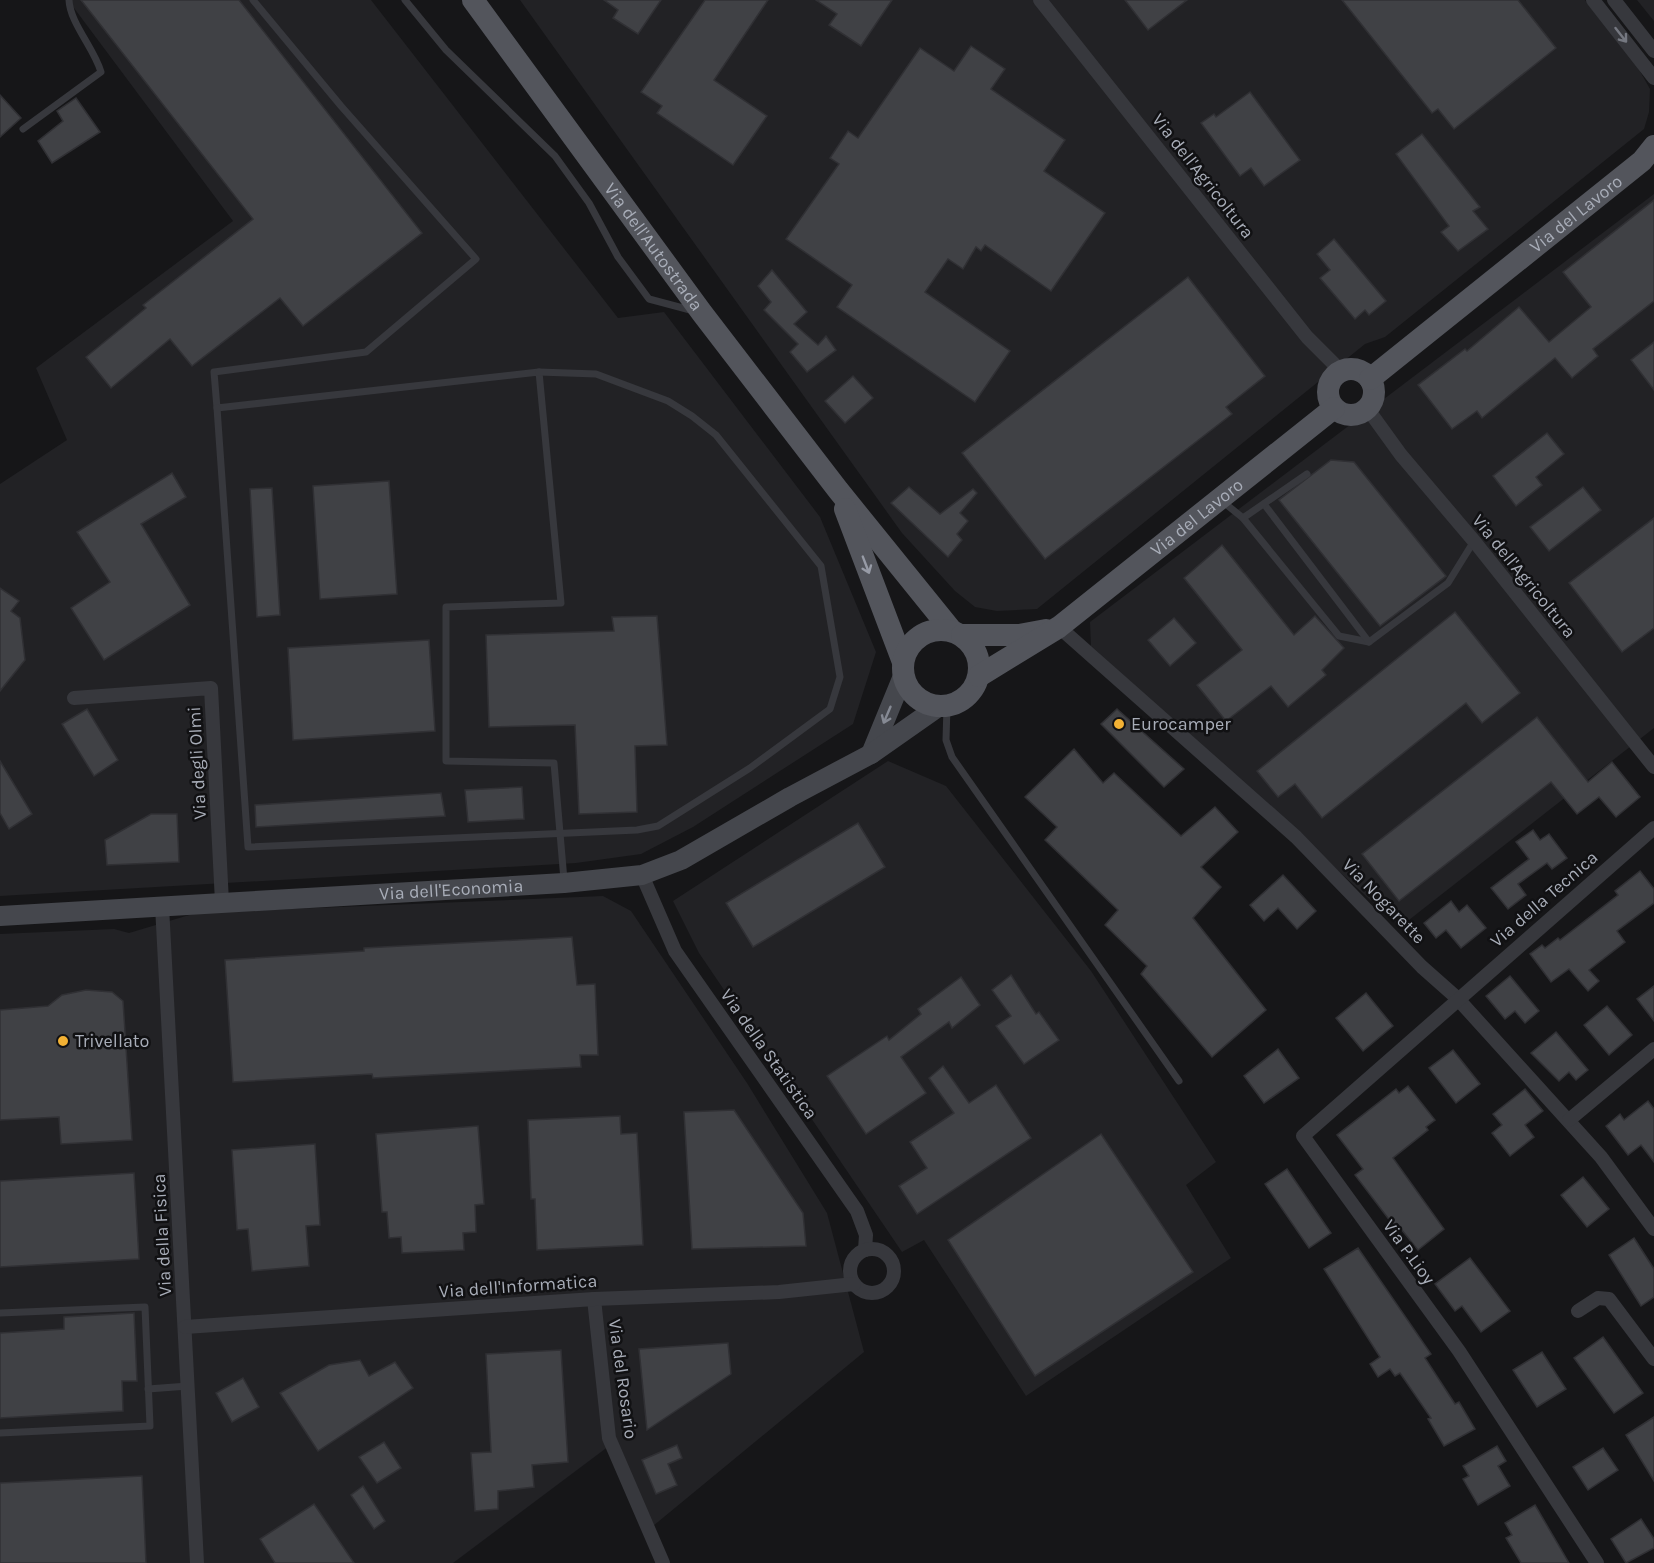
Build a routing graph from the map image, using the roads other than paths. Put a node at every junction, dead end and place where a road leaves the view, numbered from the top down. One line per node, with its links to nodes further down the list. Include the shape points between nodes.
1 (69, 0): 10 (lane, via 69,10 101,72)
2 (253, 0): 16 (lane, via 476,260 366,352 214,372)
3 (405, 0): 12 (lane, via 446,50 555,156 649,299)
4 (473, 0): 12 (main road, Via dell'Autostrada)
5 (1040, 0): 13 (street, Via dell'Agricoltura, via 1307,337)
6 (1593, 0): 9 (street, one-way to 9)
7 (1614, 0): 8 (street)
8 (1654, 51)
9 (1654, 78)
10 (24, 129)
11 (1650, 154): 15 (main road, Via del Lavoro)
12 (702, 313): 20 (main road, Via dell'Autostrada)
13 (1341, 371): 15 (main road, via 1353,369); 17 (main road, via 1328,388)
14 (539, 372): 16 (lane); 35 (lane, via 561,603 446,608 446,761 554,763); 35 (lane, via 596,374 668,400 716,435 821,566 840,677 830,709 750,768 658,826)
15 (1370, 379): 18 (main road, via 1373,397)
16 (217, 408): 35 (lane, via 248,847)
17 (1335, 408): 18 (main road, via 1347,415); 21 (main road, Via del Lavoro)
18 (1367, 408): 24 (street, Via dell'Agricoltura)
19 (1307, 474): 22 (lane)
20 (838, 490): 26 (main road, Via dell'Autostrada); 28 (main road, Via dell'Autostrada, one-way to 28)
21 (1220, 500): 23 (lane); 25 (main road, Via del Lavoro)
22 (1264, 504): 23 (lane); 27 (lane)
23 (1243, 518): 27 (lane, via 1338,636)
24 (1474, 541): 27 (lane, via 1448,583); 33 (street, Via dell'Agricoltura)
25 (1059, 627): 26 (main road, Via del Lavoro, via 1019,635); 29 (main road, Via del Lavoro); 41 (street, Via Nogarette, via 1296,837)
26 (957, 633): 28 (main road, via 932,631 915,639 907,650); 29 (main road, Via dell'Autostrada, via 977,653)
27 (1369, 642)
28 (903, 669): 31 (main road, Via dell'Autostrada, via 916,697); 32 (main road, one-way to 32)
29 (979, 676): 31 (main road, via 968,696)
30 (74, 698): 38 (street, Via degli Olmi, via 212,688)
31 (942, 706): 32 (main road, Via dell'Economia); 43 (lane, via 951,758)
32 (871, 754): 36 (main road, Via dell'Economia, via 681,861)
33 (1654, 767)
34 (1654, 828): 41 (street, Via della Tecnica)
35 (560, 833): 37 (lane)
36 (642, 875): 37 (main road, Via dell'Economia); 46 (street, Via della Statistica, via 675,951 857,1211 866,1235)
37 (564, 883): 38 (main road, Via dell'Economia)
38 (222, 902): 39 (main road, Via dell'Economia)
39 (162, 906): 40 (main road, Via dell'Economia); 51 (street, Via della Fisica)
40 (0, 916)
41 (1457, 998): 44 (street, Via Nogarette); 58 (street, Via P.Lioy, via 1303,1136 1459,1351)
42 (1654, 1049): 44 (street)
43 (1179, 1081)
44 (1569, 1120): 45 (street, Via Nogarette)
45 (1654, 1229)
46 (865, 1250): 47 (street, via 851,1264); 47 (street, via 879,1250 890,1258 892,1278 878,1292 865,1292)
47 (854, 1284): 48 (street, Via dell'Informatica, via 779,1292)
48 (594, 1299): 51 (street, Via dell'Informatica); 57 (street, Via del Rosario, via 609,1438)
49 (1578, 1311): 52 (street, via 1598,1298 1609,1299)
50 (0, 1313): 54 (lane, via 145,1307)
51 (185, 1327): 53 (street, Via della Fisica)
52 (1654, 1359)
53 (188, 1386): 54 (lane); 56 (street, Via della Fisica)
54 (148, 1389): 55 (lane, via 150,1426)
55 (0, 1432)
56 (197, 1563)
57 (663, 1563)
58 (1597, 1563)

